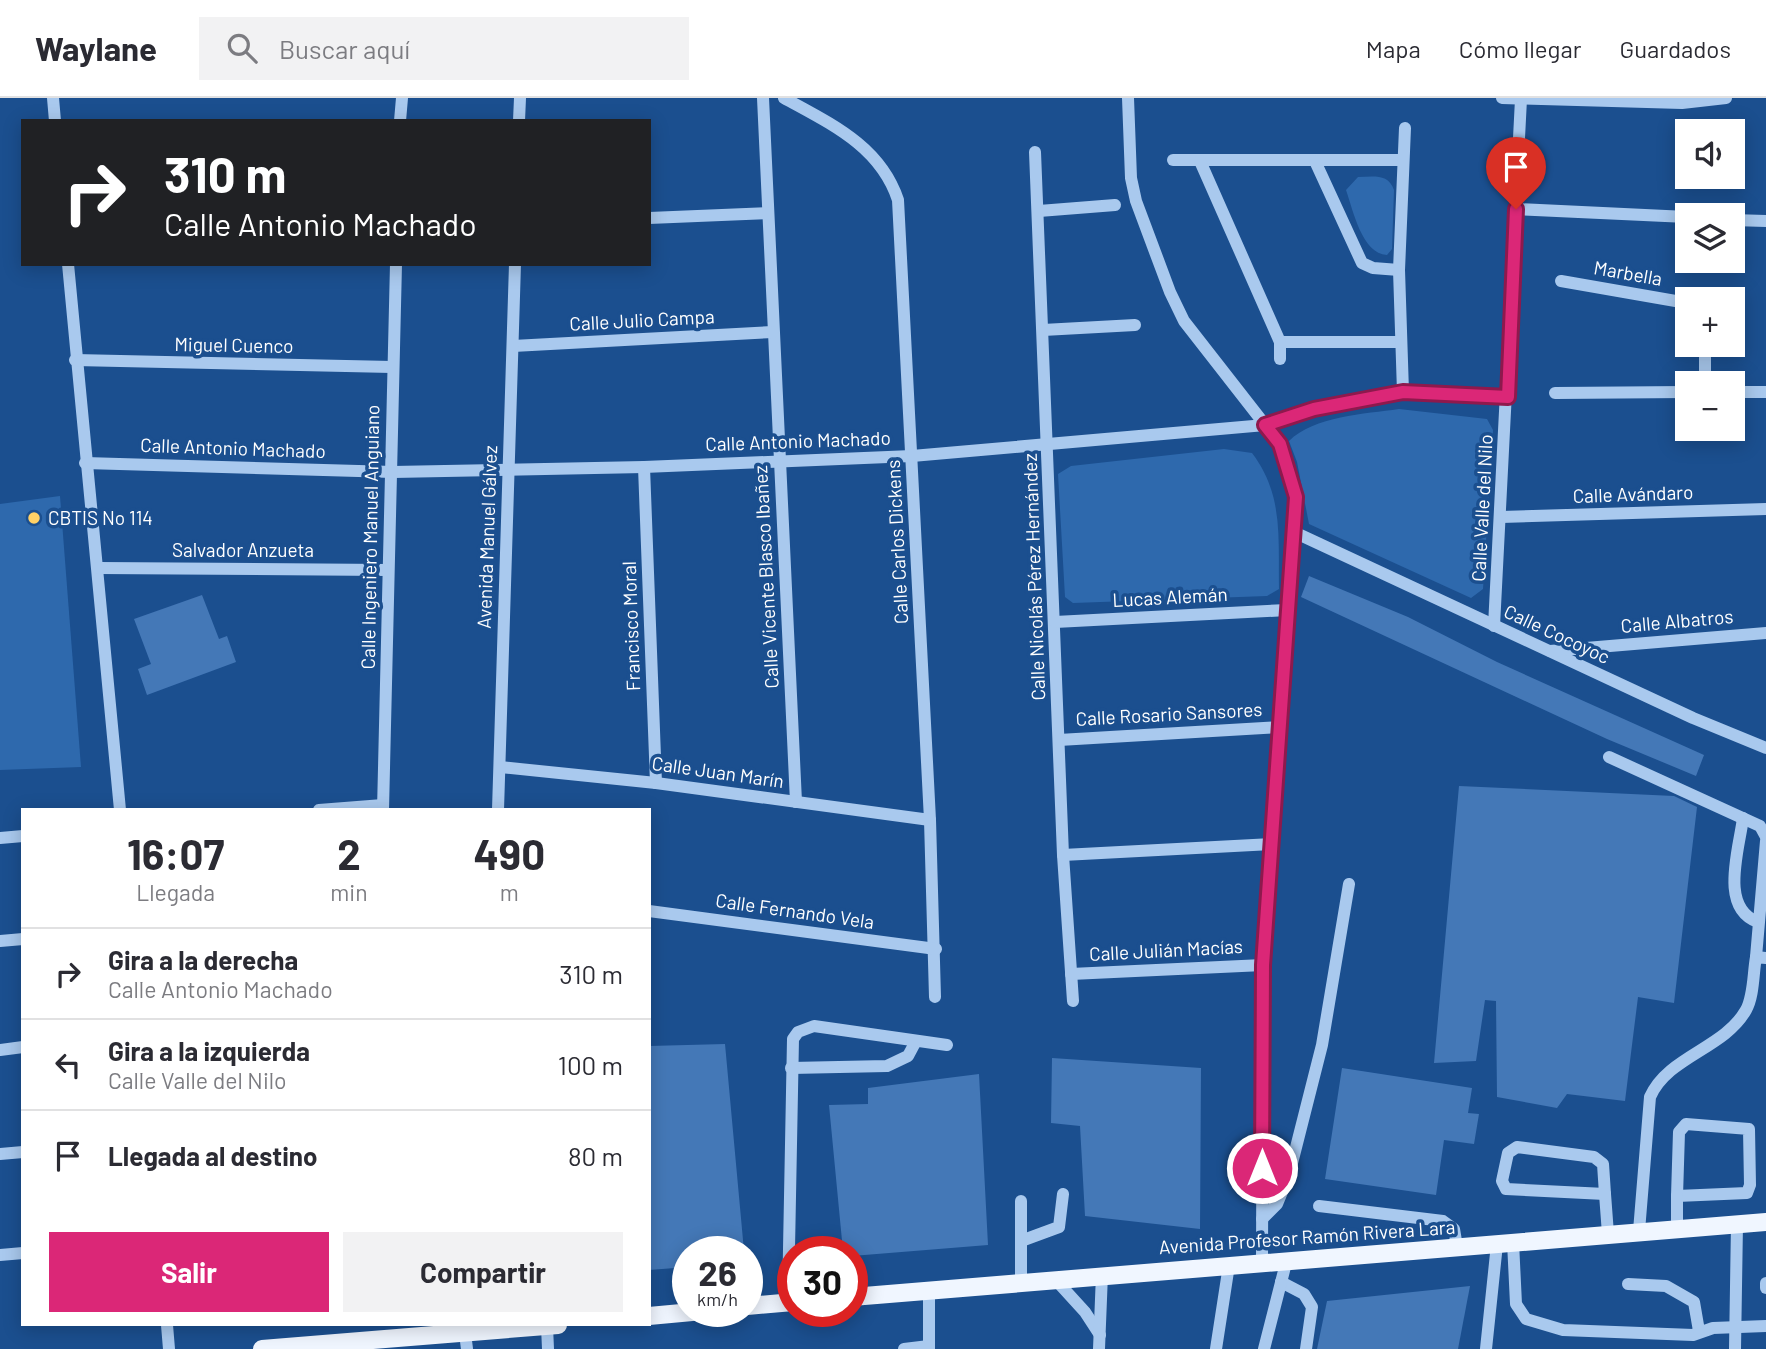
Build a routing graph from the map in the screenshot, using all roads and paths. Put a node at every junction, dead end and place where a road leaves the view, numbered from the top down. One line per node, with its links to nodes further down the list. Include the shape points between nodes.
1 (53, 98): 11 (street)
2 (401, 98): 12 (street)
3 (520, 98): 13 (street)
4 (763, 98): 23 (street, Calle Vicente Blasco Ibañez)
5 (784, 98): 51 (street, Calle Carlos Dickens, via 851,136 893,185 898,200)
6 (1128, 98): 49 (street, via 1131,178 1170,292 1184,321)
7 (1502, 98): 9 (street)
8 (1726, 98): 10 (street, via 1682,103)
9 (1521, 99): 10 (street); 21 (street, Calle Valle del Nilo)
10 (1622, 101)
11 (55, 119)
12 (400, 119)
13 (519, 119)
14 (1405, 128): 17 (street)
15 (1035, 152): 22 (street, Calle Nicolás Pérez Hernández)
16 (1173, 160): 18 (street)
17 (1403, 160): 19 (street); 31 (street)
18 (1200, 161): 19 (street); 37 (street)
19 (1315, 161): 31 (street, via 1362,263)
20 (1115, 205): 22 (street)
21 (1516, 209): 24 (street); 48 (street, Calle Valle del Nilo)
22 (1039, 211): 35 (street, Calle Nicolás Pérez Hernández)
23 (768, 213): 25 (street); 36 (street, Calle Vicente Blasco Ibañez)
24 (1675, 217)
25 (651, 218)
26 (1745, 220): 27 (street)
27 (1766, 221)
28 (68, 266): 41 (street)
29 (396, 266): 42 (street, Calle Ingeniero Manuel Anguiano)
30 (515, 266): 39 (street, Avenida Manuel Gálvez)
31 (1399, 270): 38 (street)
32 (1562, 281): 33 (street, Marbella)
33 (1675, 301)
34 (1135, 325): 35 (street)
35 (1042, 330): 50 (street, Calle Nicolás Pérez Hernández)
36 (773, 332): 39 (street, Calle Julio Campa); 52 (street, Calle Vicente Blasco Ibañez)
37 (1280, 342): 38 (street); 40 (street)
38 (1399, 342): 43 (street)
39 (513, 346): 55 (street, Avenida Manuel Gálvez)
40 (1280, 359)
41 (75, 360): 42 (street, Miguel Cuenco); 53 (street)
42 (392, 367): 56 (street, Calle Ingeniero Manuel Anguiano)
43 (1403, 392): 48 (street, Calle Antonio Machado); 49 (street, Calle Antonio Machado, via 1314,409)
44 (1675, 392): 47 (street)
45 (1745, 392): 46 (street)
46 (1766, 392)
47 (1555, 393)
48 (1508, 397): 58 (street, Calle Valle del Nilo)
49 (1265, 425): 50 (street, Calle Antonio Machado); 59 (street, via 1280,444 1290,472 1296,497)
50 (1048, 445): 51 (street, Calle Antonio Machado); 63 (street, Calle Nicolás Pérez Hernández)
51 (912, 456): 52 (street, Calle Antonio Machado); 78 (street, Calle Carlos Dickens)
52 (780, 461): 54 (street, Calle Antonio Machado); 73 (street, Calle Vicente Blasco Ibañez)
53 (85, 463): 56 (street, Calle Antonio Machado); 60 (street)
54 (644, 467): 55 (street, Calle Antonio Machado); 72 (street, Francisco Moral)
55 (508, 471): 56 (street, Calle Antonio Machado); 71 (street, Avenida Manuel Gálvez)
56 (393, 472): 61 (street, Calle Ingeniero Manuel Anguiano)
57 (1766, 509): 58 (street, Calle Avándaro)
58 (1501, 517): 64 (street, Calle Valle del Nilo)
59 (1296, 533): 62 (street); 64 (street, Calle Cocoyoc)
60 (98, 568): 61 (street, Salvador Anzueta); 74 (street)
61 (388, 570): 75 (street, Calle Ingeniero Manuel Anguiano)
62 (1287, 610): 63 (street, Lucas Alemán); 67 (street)
63 (1055, 622): 68 (street, Calle Nicolás Pérez Hernández)
64 (1494, 626): 66 (street, Calle Cocoyoc)
65 (1766, 633): 66 (street, Calle Albatros)
66 (1549, 651): 69 (street, Calle Cocoyoc)
67 (1282, 727): 68 (street, Calle Rosario Sansores); 82 (street)
68 (1059, 740): 83 (street, Calle Nicolás Pérez Hernández)
69 (1766, 748)
70 (1609, 757): 77 (street)
71 (500, 767): 72 (street, Calle Juan Marín); 76 (street, Avenida Manuel Gálvez)
72 (656, 783): 73 (street, Calle Juan Marín)
73 (796, 802): 78 (street, Calle Juan Marín)
74 (120, 808)
75 (383, 808)
76 (498, 808)
77 (1743, 818): 81 (street, via 1760,826); 86 (street, via 1735,900 1745,918)
78 (930, 820): 89 (street, Calle Carlos Dickens)
79 (21, 836): 80 (street)
80 (0, 838)
81 (1766, 839): 86 (street)
82 (1274, 844): 83 (street); 91 (street)
83 (1063, 855): 92 (street, Calle Nicolás Pérez Hernández)
84 (1349, 884): 107 (street, via 1322,1045 1289,1175 1277,1204)
85 (651, 911): 89 (street, Calle Fernando Vela)
86 (1758, 922): 90 (street)
87 (21, 939): 88 (street)
88 (0, 941)
89 (936, 949): 93 (street, Calle Carlos Dickens)
90 (1761, 957): 111 (street, via 1747,1009 1735,1025 1655,1085 1650,1097)
91 (1263, 965): 92 (street, Calle Julián Macías); 107 (street)
92 (1071, 974): 94 (street, Calle Nicolás Pérez Hernández)
93 (935, 997)
94 (1073, 1001)
95 (916, 1041): 96 (street); 99 (street, via 908,1056 887,1066); 99 (street, via 804,1028 793,1039)
96 (947, 1045)
97 (21, 1047): 98 (street)
98 (0, 1049)
99 (791, 1068): 113 (street)
100 (21, 1152): 101 (street)
101 (0, 1154)
102 (1063, 1194): 114 (street, via 1059,1227)
103 (1605, 1194): 103 (street, via 1604,1164 1594,1157 1517,1147 1508,1153 1502,1181 1506,1189); 112 (street)
104 (1677, 1196): 104 (street, via 1681,1127 1718,1124 1749,1129 1747,1193); 110 (street)
105 (1021, 1201): 114 (street)
106 (1319, 1206): 116 (street, via 1443,1221 1454,1228)
107 (1262, 1219): 120 (street)
108 (1766, 1222): 109 (main road, Avenida Profesor Ramón Rivera Lara)
109 (1737, 1224): 110 (main road, Avenida Profesor Ramón Rivera Lara); 135 (street)
110 (1677, 1228): 111 (main road, Avenida Profesor Ramón Rivera Lara)
111 (1639, 1231): 112 (main road, Avenida Profesor Ramón Rivera Lara)
112 (1608, 1234): 115 (main road, Avenida Profesor Ramón Rivera Lara)
113 (791, 1236)
114 (1021, 1241): 124 (street)
115 (1505, 1243): 116 (main road, Avenida Profesor Ramón Rivera Lara); 137 (street, via 1516,1304 1526,1319 1563,1330 1693,1335); 149 (street)
116 (1457, 1247): 119 (main road, Avenida Profesor Ramón Rivera Lara)
117 (21, 1253): 118 (street)
118 (0, 1255)
119 (1287, 1259): 120 (main road, Avenida Profesor Ramón Rivera Lara); 125 (street)
120 (1262, 1261): 121 (main road, Avenida Profesor Ramón Rivera Lara)
121 (1229, 1265): 122 (main road, Avenida Profesor Ramón Rivera Lara); 146 (street)
122 (1102, 1274): 123 (main road, Avenida Profesor Ramón Rivera Lara); 138 (street)
123 (1054, 1279): 124 (main road, Avenida Profesor Ramón Rivera Lara); 138 (street, via 1085,1311)
124 (1021, 1282): 127 (main road, Avenida Profesor Ramón Rivera Lara)
125 (1281, 1282): 147 (street); 148 (street, via 1304,1294 1312,1307)
126 (1628, 1284): 137 (street, via 1667,1286 1694,1302)
127 (929, 1290): 128 (main road, Avenida Profesor Ramón Rivera Lara); 140 (street)
128 (868, 1296)
129 (672, 1314): 130 (main road)
130 (651, 1316)
131 (167, 1326): 141 (street)
132 (528, 1326): 139 (main road)
133 (552, 1326): 143 (street)
134 (1766, 1326): 135 (street)
135 (1736, 1327): 137 (street); 150 (street)
136 (416, 1331): 139 (main road); 142 (main road)
137 (1699, 1331)
138 (1100, 1335): 145 (street)
139 (466, 1341)
140 (929, 1348): 144 (street)
141 (169, 1349)
142 (262, 1349)
143 (548, 1349)
144 (904, 1349)
145 (1099, 1349)
146 (1216, 1349)
147 (1264, 1349)
148 (1306, 1349)
149 (1486, 1349)
150 (1735, 1349)

